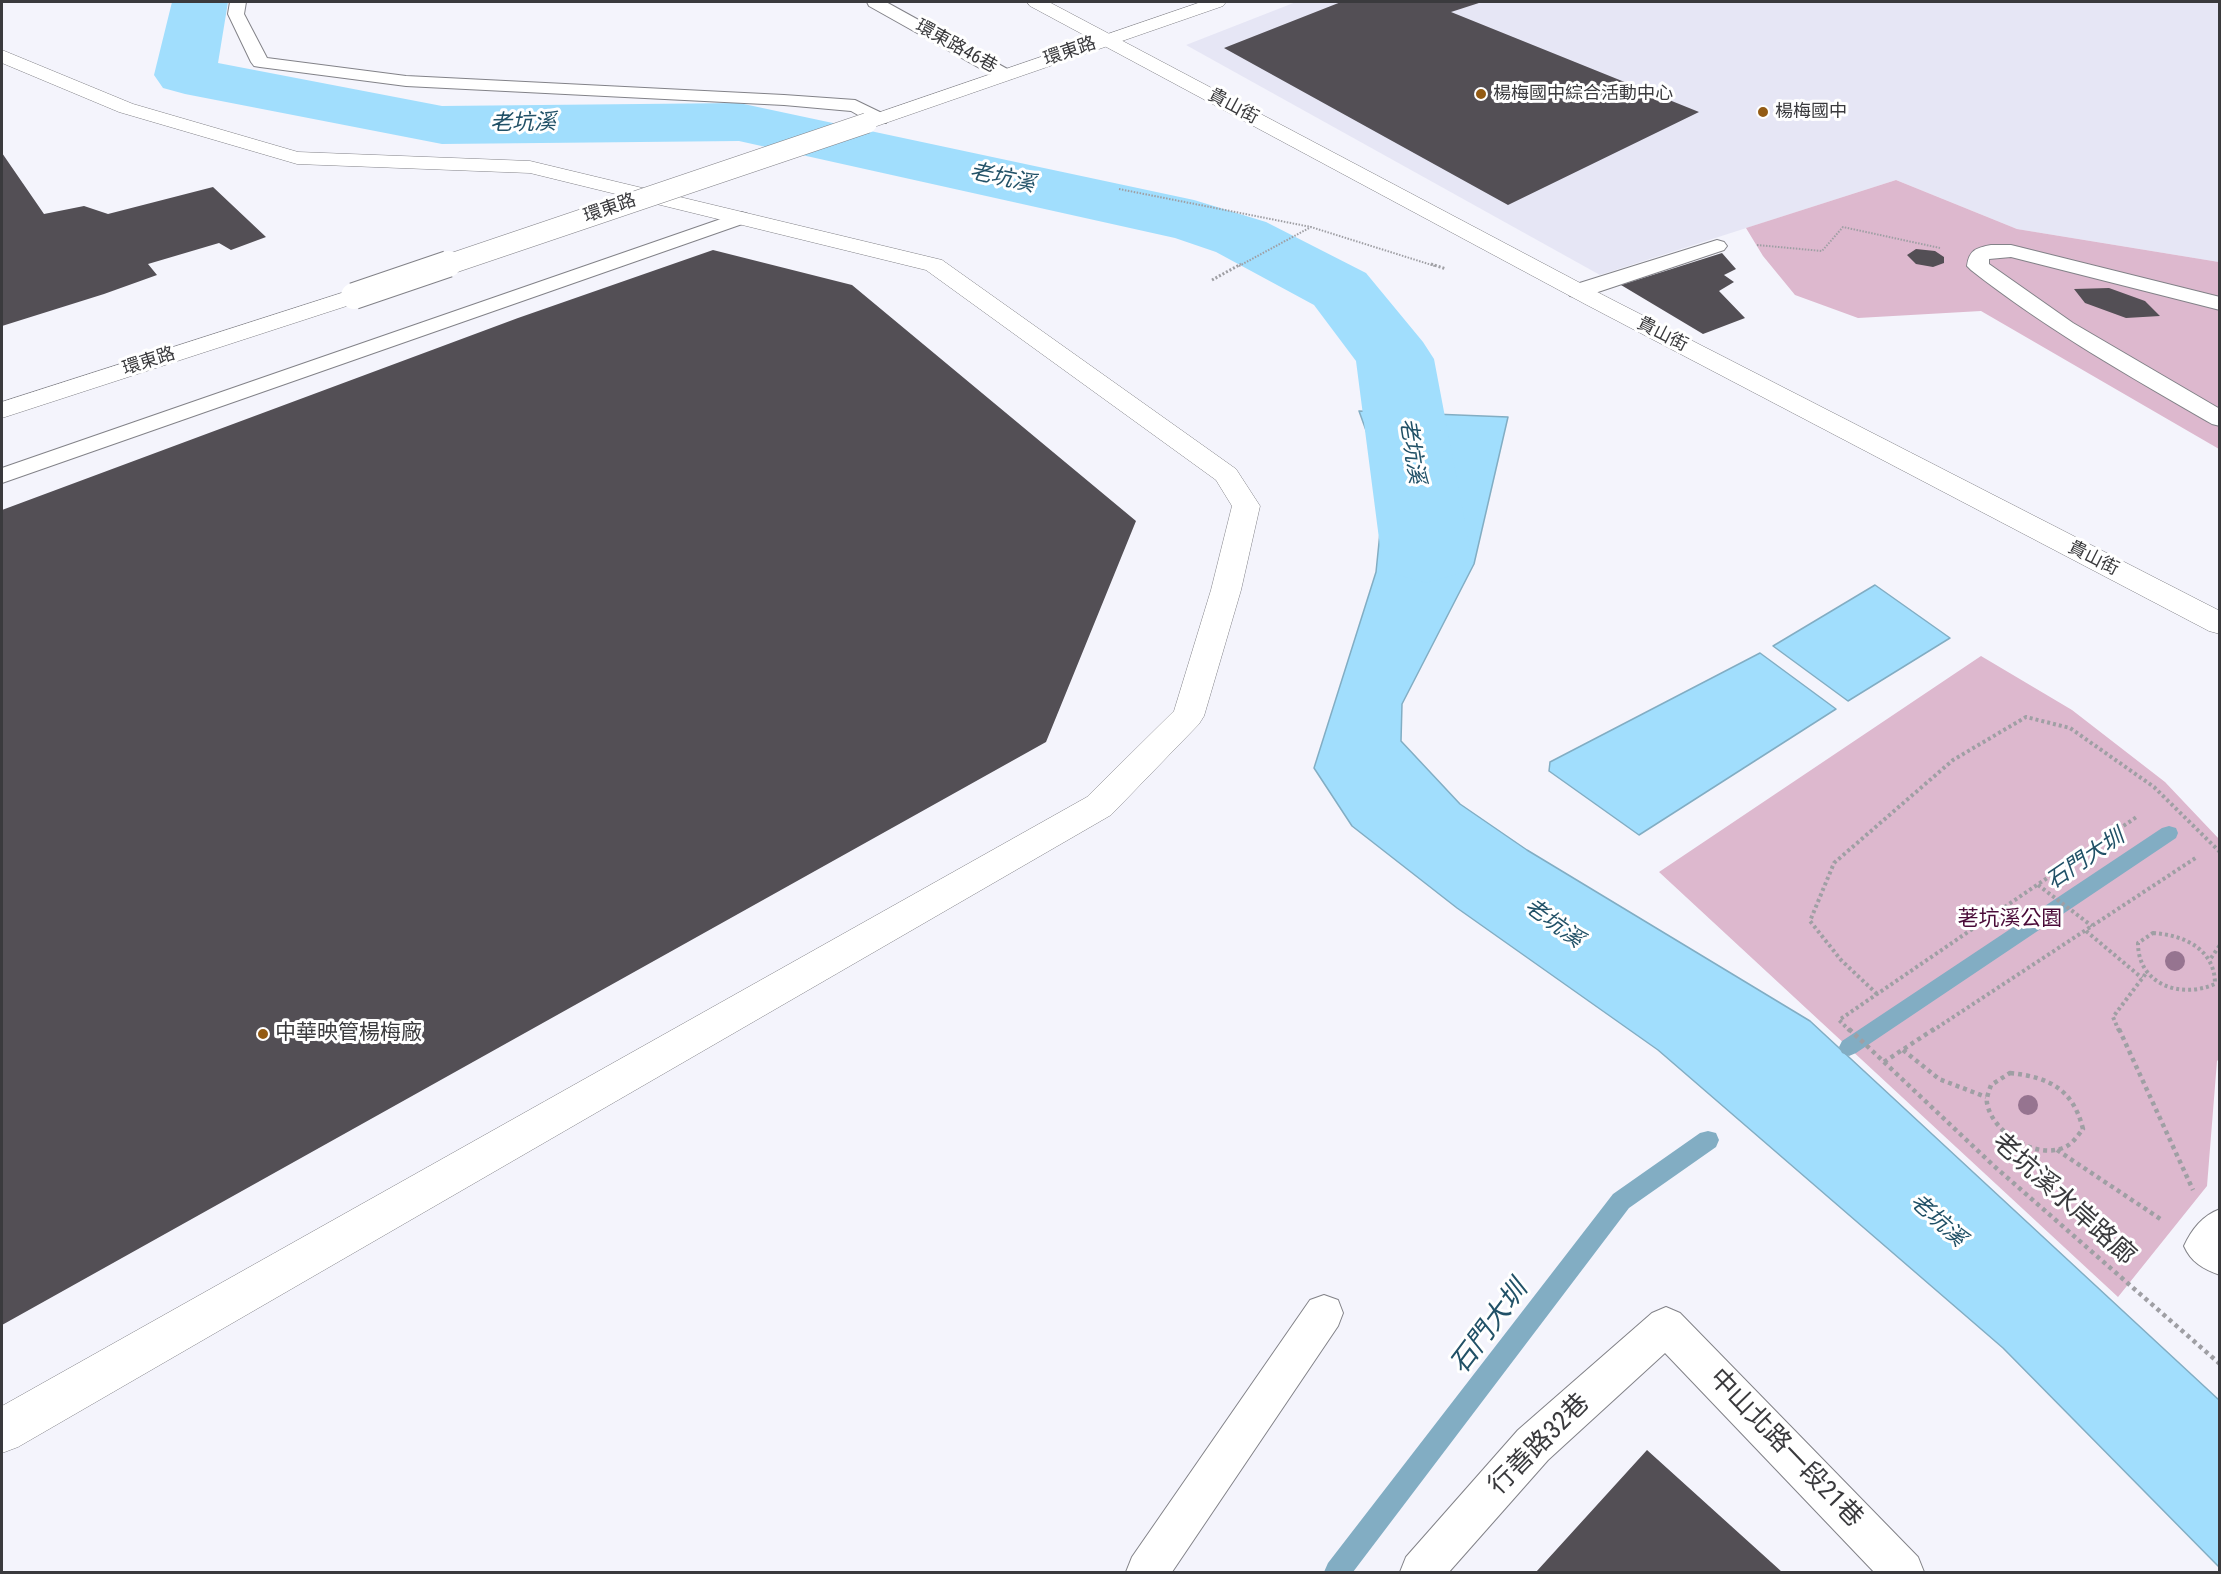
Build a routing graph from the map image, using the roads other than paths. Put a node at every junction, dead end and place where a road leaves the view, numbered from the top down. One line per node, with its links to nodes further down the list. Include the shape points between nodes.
1 (238, 2): 8 (lane, via 236,14 260,62 406,81 855,106)
2 (875, 2): 7 (lane, 環東路46巷)
3 (1036, 2): 5 (street, 貴山街)
4 (1217, 2): 5 (street, 環東路)
5 (1107, 40): 7 (street, 環東路); 11 (street, 貴山街)
6 (2, 56): 9 (street, via 126,108 297,158 530,167)
7 (1005, 75): 8 (street, 環東路)
8 (873, 121): 13 (street, 環東路, bridge)
9 (741, 218): 15 (lane); 19 (street, via 934,265 1226,475 1246,506 1226,590 1188,716 1100,806)
10 (1718, 246): 11 (lane)
11 (1578, 291): 16 (street, 貴山街)
12 (2220, 304): 14 (lane, via 2011,251 1979,255 1978,266 2005,288 2079,338)
13 (2, 410)
14 (2220, 420)
15 (2, 476)
16 (2220, 624)
17 (1324, 1313): 20 (lane)
18 (1666, 1326): 21 (lane, 行善路32巷, via 1533,1445); 22 (lane, 中山北路一段21巷)
19 (2, 1431)
20 (1148, 1572)
21 (1422, 1572)
22 (1904, 1572)

